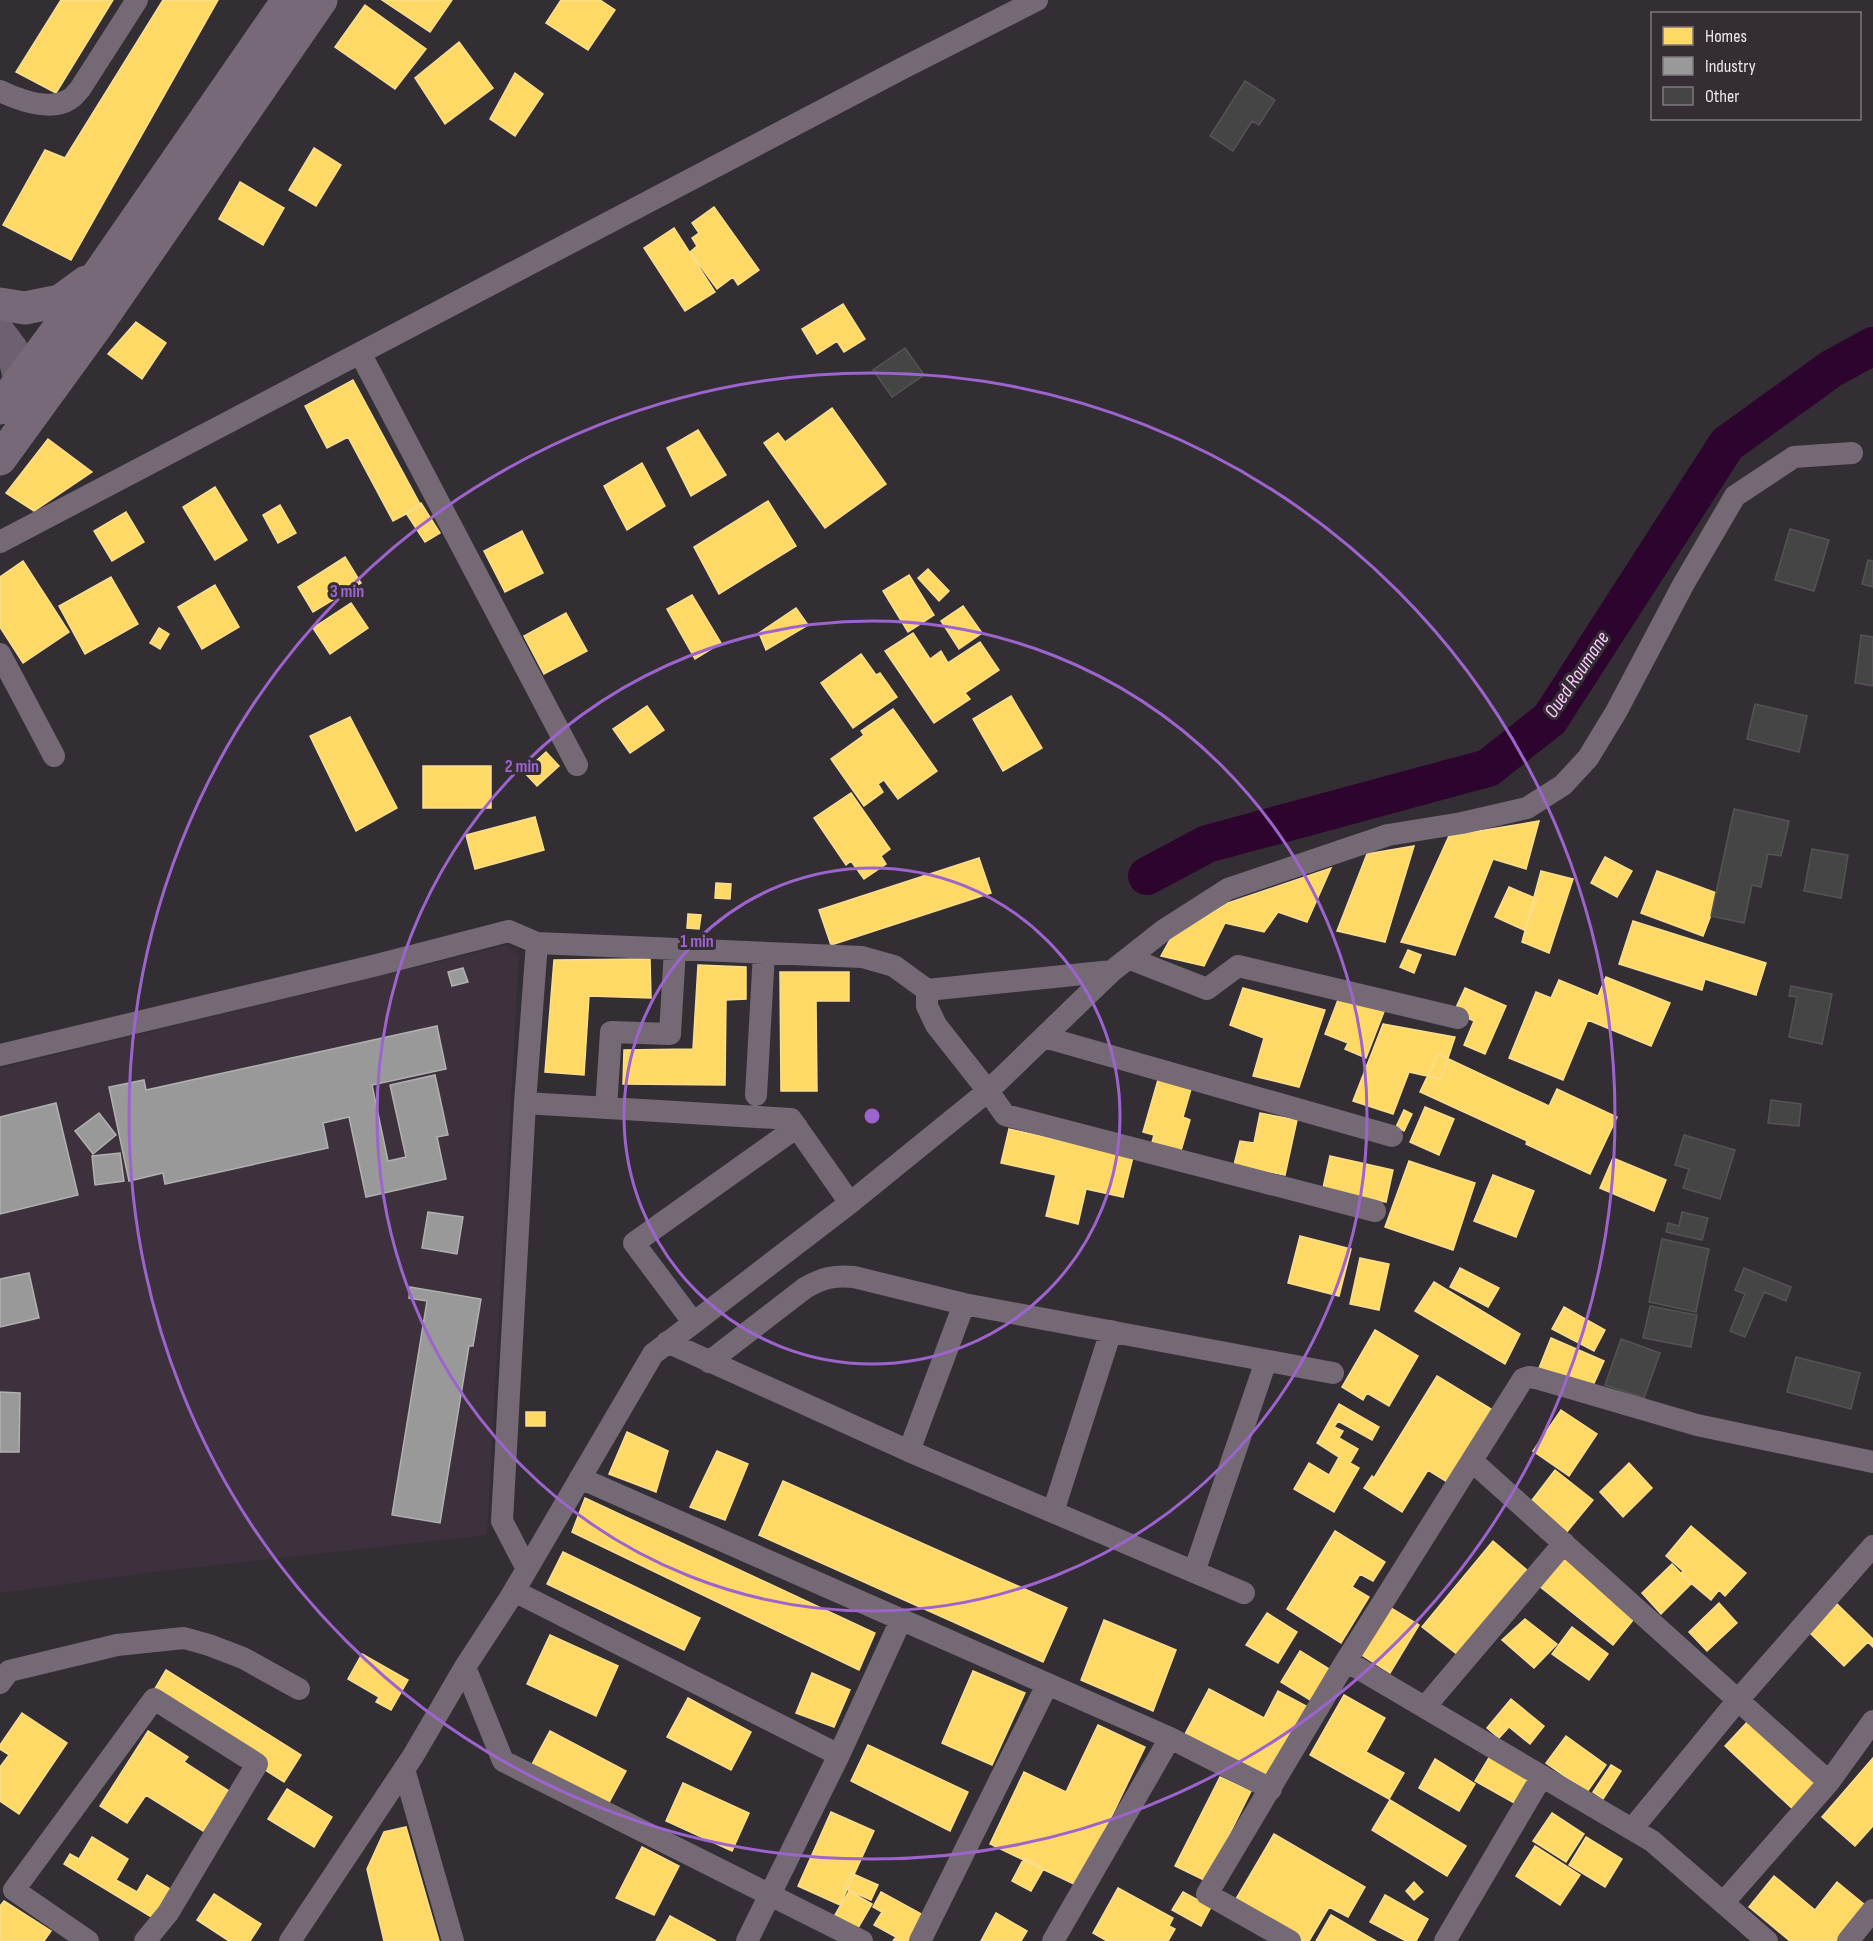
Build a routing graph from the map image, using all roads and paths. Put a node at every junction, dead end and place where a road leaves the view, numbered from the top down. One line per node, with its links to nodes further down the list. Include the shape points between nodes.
1 (137, 0): 5 (street, via 69,100 56,105 41,104)
2 (288, 0): 6 (main road)
3 (321, 0): 10 (main road)
4 (1037, 0): 9 (street)
5 (0, 91)
6 (100, 272): 7 (main road, via 60,301 25,308); 11 (main road)
7 (0, 304)
8 (0, 333): 11 (main road, via 12,349)
9 (360, 353): 15 (street); 18 (street)
10 (64, 372): 11 (main road); 12 (main road)
11 (10, 379): 12 (main road)
12 (15, 413): 14 (main road)
13 (1852, 453): 22 (street, via 1794,458 1735,496 1616,712 1588,758 1563,785 1527,808 1462,824 1388,835 1228,889 1164,930)
14 (0, 459)
15 (0, 542)
16 (0, 654): 17 (street)
17 (54, 756)
18 (577, 765)
19 (537, 943): 20 (street); 26 (street, via 509,930); 29 (street)
20 (675, 949): 21 (street); 30 (street, via 670,1034 610,1032)
21 (764, 953): 23 (street, via 862,957 894,966); 28 (street)
22 (1120, 965): 23 (street); 24 (street, via 1207,989 1238,966); 25 (street)
23 (927, 990): 27 (street, via 927,1006 936,1025)
24 (1458, 1018)
25 (1044, 1037): 27 (street); 32 (street)
26 (0, 1055)
27 (988, 1091): 33 (street); 34 (street, via 1005,1115)
28 (756, 1095)
29 (525, 1103): 30 (street); 49 (street, via 502,1521)
30 (606, 1108): 31 (street, via 791,1119)
31 (797, 1127): 33 (street); 36 (street, via 634,1243)
32 (1392, 1136)
33 (850, 1203): 36 (street)
34 (1375, 1211)
35 (964, 1304): 37 (street); 40 (street, via 854,1276 821,1278); 42 (street)
36 (693, 1322): 38 (street)
37 (1110, 1332): 39 (street); 46 (street)
38 (667, 1342): 40 (street); 45 (street, via 653,1354)
39 (1266, 1360): 41 (street); 50 (street)
40 (710, 1362): 42 (street)
41 (1334, 1373)
42 (909, 1451): 46 (street)
43 (1472, 1461): 44 (street, via 1523,1379 1529,1377 1697,1425); 47 (street); 54 (street)
44 (1873, 1462)
45 (580, 1478): 49 (street); 53 (street)
46 (1053, 1512): 50 (street)
47 (1564, 1542): 59 (street); 60 (street)
48 (1873, 1546): 59 (street)
49 (527, 1569): 51 (street)
50 (1194, 1572): 52 (street)
51 (514, 1591): 55 (street); 63 (street)
52 (1244, 1593)
53 (901, 1620): 57 (street); 63 (street)
54 (1346, 1661): 60 (street); 67 (street)
55 (465, 1667): 64 (street); 69 (street, via 502,1761)
56 (0, 1683): 58 (street, via 9,1671 117,1645 184,1638 243,1658)
57 (1047, 1685): 62 (street); 78 (street)
58 (299, 1689)
59 (1737, 1700): 66 (street); 68 (street)
60 (1425, 1707): 65 (street)
61 (1873, 1721): 66 (street)
62 (1170, 1738): 67 (street); 79 (street)
63 (839, 1755): 69 (street)
64 (404, 1769): 74 (street); 75 (street)
65 (1542, 1776): 68 (street); 81 (street)
66 (1828, 1782): 70 (street)
67 (1271, 1788): 80 (street, via 1207,1894)
68 (1632, 1829): 70 (street, via 1653,1841)
69 (771, 1895): 76 (street); 77 (street)
70 (1723, 1903): 82 (street)
71 (1873, 1910): 83 (street)
72 (88, 1941): 73 (street, via 14,1890 154,1699 257,1764 168,1913)
73 (145, 1941)
74 (290, 1941)
75 (453, 1941)
76 (747, 1941)
77 (862, 1941)
78 (920, 1941)
79 (1053, 1941)
80 (1290, 1941)
81 (1445, 1941)
82 (1767, 1941)
83 (1848, 1941)

